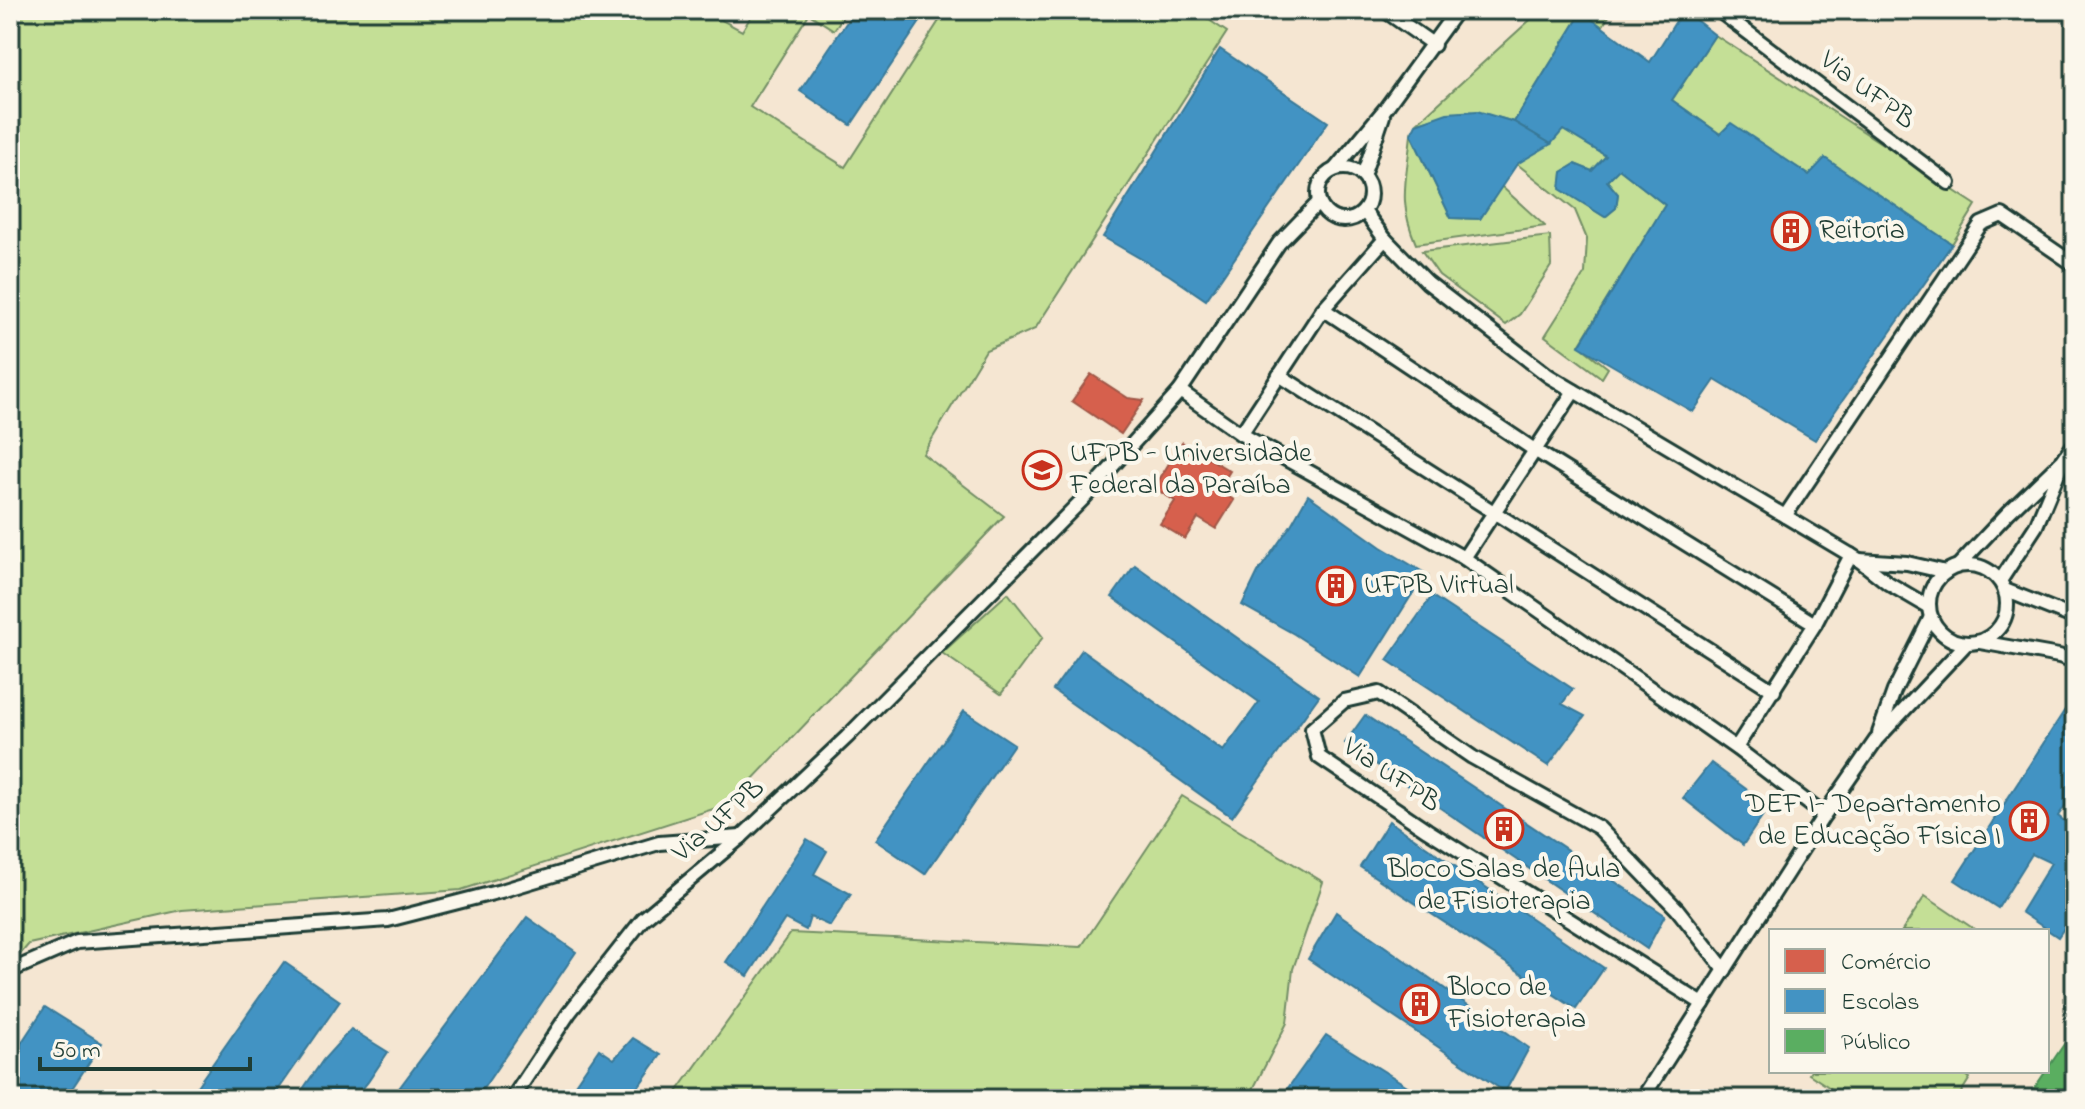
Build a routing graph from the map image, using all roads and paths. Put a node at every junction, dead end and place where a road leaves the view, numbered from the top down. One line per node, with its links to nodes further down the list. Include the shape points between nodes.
1 (1384, 10): 4 (lane)
2 (1457, 10): 4 (lane)
3 (1718, 10): 8 (lane, Via UFPB)
4 (1434, 45): 5 (lane)
5 (1385, 109): 6 (lane); 7 (lane)
6 (1335, 169): 7 (lane, via 1354,169); 9 (lane, via 1322,179)
7 (1363, 176): 10 (lane, via 1370,191)
8 (1949, 183)
9 (1319, 202): 10 (lane, via 1337,220); 15 (lane, Via UFPB, via 1279,243)
10 (1364, 211): 11 (lane)
11 (1385, 239): 13 (lane); 16 (lane, via 1454,304)
12 (2075, 265): 22 (lane, via 2002,215 1981,224)
13 (1323, 309): 14 (lane); 19 (lane)
14 (1279, 375): 17 (lane); 21 (lane)
15 (1180, 391): 17 (lane); 37 (lane, Via UFPB, via 1084,498)
16 (1574, 391): 19 (lane); 22 (lane)
17 (1241, 434): 23 (lane)
18 (2075, 443): 20 (lane)
19 (1536, 451): 21 (lane); 29 (lane)
20 (2063, 460): 25 (lane); 26 (lane)
21 (1497, 512): 23 (lane); 33 (lane)
22 (1785, 516): 24 (lane)
23 (1464, 558): 35 (lane)
24 (1855, 558): 25 (lane); 27 (lane); 29 (lane)
25 (1952, 569): 26 (lane, via 1974,565 1989,570); 27 (lane, via 1936,581)
26 (2003, 586): 28 (lane); 30 (lane, via 2006,616 2001,627)
27 (1930, 612): 31 (lane, via 1939,631); 34 (lane)
28 (2075, 618)
29 (1815, 624): 33 (lane)
30 (1980, 642): 31 (lane); 32 (lane)
31 (1966, 644): 34 (lane)
32 (2075, 661)
33 (1774, 691): 35 (lane)
34 (1876, 740): 36 (lane)
35 (1736, 748): 36 (lane)
36 (1824, 815): 38 (lane)
37 (741, 837): 39 (lane, via 659,843 388,920 77,942); 41 (lane, Via UFPB, via 643,919 569,1013)
38 (1725, 970): 40 (lane); 40 (lane, Via UFPB, via 1677,909 1599,828 1472,757 1379,693 1344,701 1312,729 1319,757)
39 (10, 971)
40 (1703, 1004): 42 (lane)
41 (512, 1099)
42 (1642, 1099)

